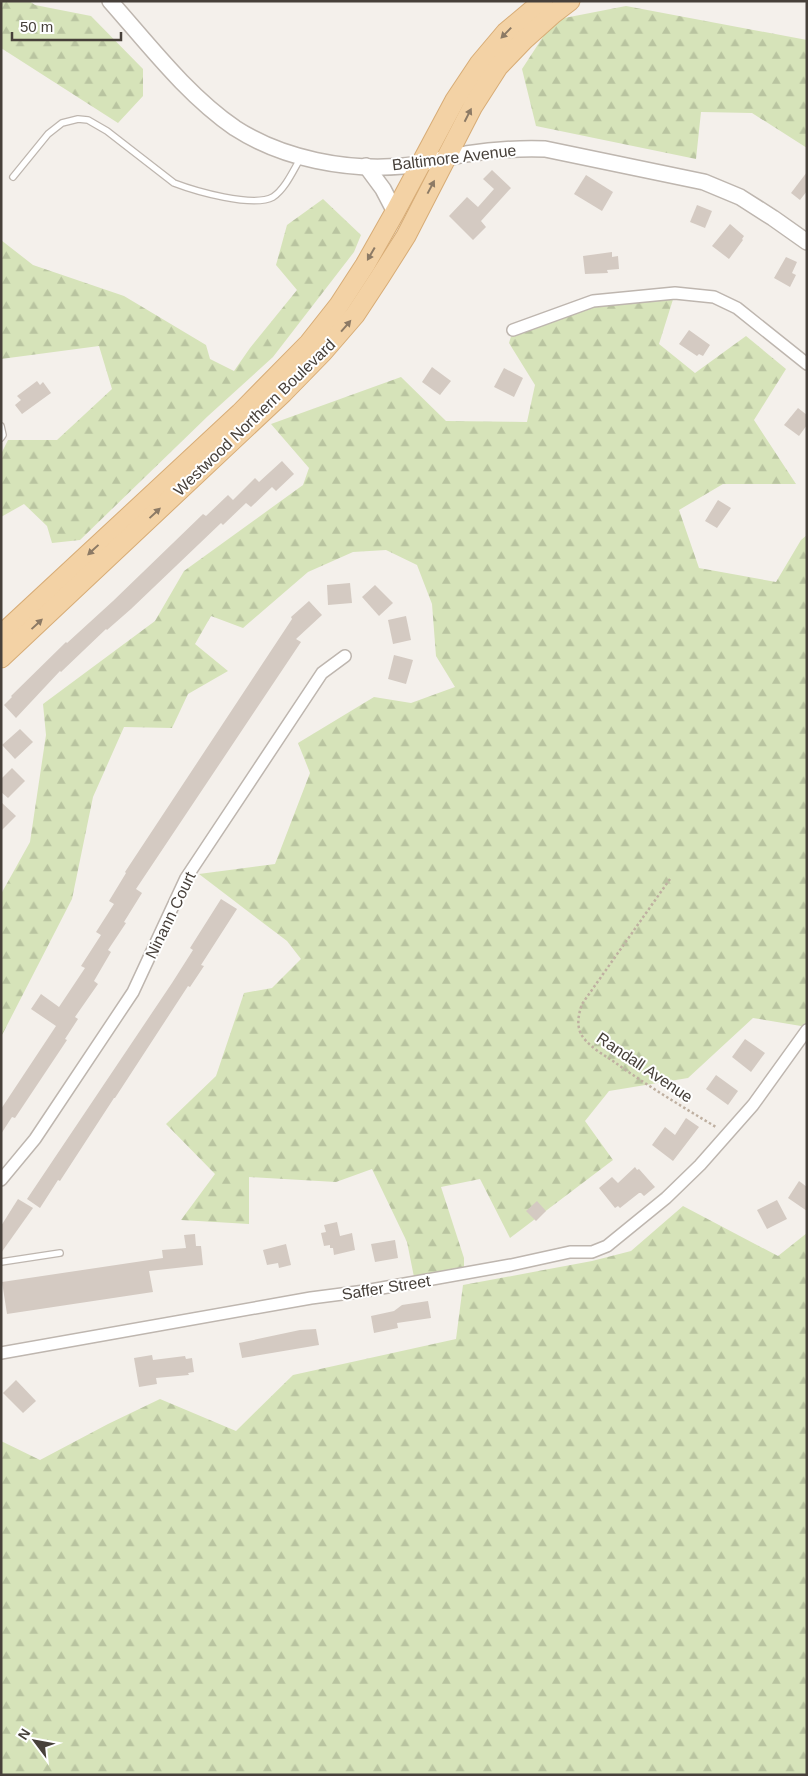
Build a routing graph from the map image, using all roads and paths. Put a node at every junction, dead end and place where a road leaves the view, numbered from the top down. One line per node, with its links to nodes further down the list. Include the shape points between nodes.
1 (110, 1): 4 (street, Baltimore Avenue, via 214,111 255,139)
2 (542, 1): 6 (main road, Westwood Northern Boulevard, one-way to 6, via 506,32 479,64 455,100)
3 (570, 1): 5 (main road, Westwood Northern Boulevard, one-way to 3, via 498,67)
4 (301, 156): 7 (street, Baltimore Avenue); 8 (lane, via 272,197 242,201 174,183 107,130 88,120 78,119 62,123 48,134)
5 (446, 158): 6 (street, Baltimore Avenue); 10 (street, Baltimore Avenue, via 497,150 545,149 704,182 740,197); 15 (main road, Westwood Northern Boulevard, one-way to 5, via 324,352 355,315 398,250)
6 (421, 163): 7 (street, Baltimore Avenue); 9 (main road, Westwood Northern Boulevard)
7 (366, 166): 9 (street)
8 (12, 177)
9 (395, 212): 15 (main road, Westwood Northern Boulevard, one-way to 15, via 339,305 309,343)
10 (807, 242)
11 (513, 330): 12 (street, via 593,301 675,293 714,297 737,308)
12 (807, 364)
13 (1, 426): 14 (lane)
14 (1, 438)
15 (5, 647)
16 (345, 656): 20 (street, Ninann Court, via 322,673 186,878 133,992 35,1139)
17 (670, 879): 19 (path, Randall Avenue, via 582,1004 578,1025 580,1033 598,1051)
18 (807, 1030): 19 (street, Saffer Street)
19 (728, 1134): 23 (street, Saffer Street, via 666,1198 607,1246 592,1252 570,1252 512,1265)
20 (1, 1180)
21 (60, 1253): 22 (lane)
22 (1, 1262)
23 (1, 1353)

